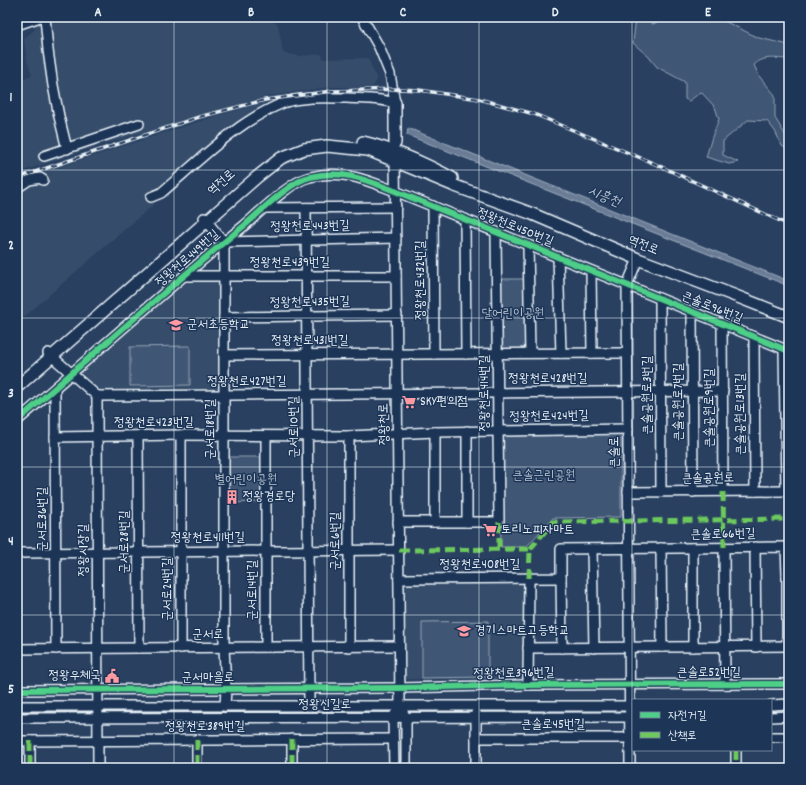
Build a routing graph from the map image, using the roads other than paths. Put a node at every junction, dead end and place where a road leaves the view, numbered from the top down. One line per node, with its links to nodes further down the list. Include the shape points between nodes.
1 (40, 17): 4 (street)
2 (45, 17): 7 (street, via 57,112)
3 (362, 17): 5 (street, via 379,47 390,74)
4 (17, 25)
5 (395, 103): 8 (main road); 13 (street, via 370,99 316,97 284,103 244,123 161,193)
6 (139, 124): 7 (street)
7 (67, 149): 9 (street)
8 (395, 152): 12 (street, 정왕천로); 19 (main road, 역전로, via 361,142 332,140 300,147 274,157); 26 (main road, 역전로, via 438,171 488,198)
9 (44, 156)
10 (42, 180): 11 (street, via 29,180)
11 (17, 188)
12 (395, 191): 14 (street, 정왕천로450번길); 15 (street, 정왕천로); 16 (street, 정왕천로449번길, via 358,177 326,174 295,183)
13 (151, 197)
14 (433, 206): 18 (street, 정왕천로450번길); 48 (street, 정왕천로432번길)
15 (396, 207): 17 (street); 21 (street, 정왕천로)
16 (265, 208): 17 (street); 23 (street, 정왕천로449번길)
17 (306, 208): 22 (street, 군서로10번길)
18 (465, 219): 20 (street, 정왕천로450번길); 49 (street)
19 (205, 220): 23 (street); 51 (main road, 역전로)
20 (496, 232): 24 (street, 정왕천로450번길); 50 (street, 정왕천로414번길)
21 (396, 238): 22 (street, 정왕천로443번길); 30 (street, 정왕천로)
22 (306, 240): 23 (street, 정왕천로443번길); 29 (street, 군서로10번길)
23 (224, 242): 28 (street, 정왕천로449번길); 31 (street, 군서로18번길)
24 (528, 245): 25 (street, 정왕천로450번길); 42 (street)
25 (558, 257): 27 (street, 정왕천로450번길); 43 (street)
26 (638, 259): 32 (street, 큰솔로); 38 (main road, 역전로)
27 (591, 271): 32 (street, 정왕천로450번길); 44 (street)
28 (184, 276): 31 (street, 정왕천로439번길); 53 (street, 정왕천로449번길)
29 (307, 276): 30 (street, 정왕천로439번길); 31 (street, 정왕천로439번길); 36 (street, 군서로10번길)
30 (396, 276): 35 (street, 정왕천로)
31 (224, 277): 37 (street, 군서로18번길)
32 (627, 285): 33 (street, 큰솔로96번길); 45 (street, 큰솔로)
33 (660, 299): 34 (street, 큰솔로96번길); 57 (street, 큰솔공원로3번길)
34 (692, 312): 39 (street, 큰솔로96번길); 58 (street, 큰솔공원로7번길)
35 (396, 315): 36 (street, 정왕천로435번길); 47 (street, 정왕천로)
36 (307, 316): 37 (street, 정왕천로435번길); 46 (street, 군서로10번길)
37 (224, 317): 52 (street, 군서로18번길)
38 (789, 317)
39 (722, 324): 40 (street, 큰솔로96번길); 59 (street, 큰솔공원로9번길)
40 (754, 337): 41 (street, 큰솔로96번길); 80 (street, 큰솔공원로13번길)
41 (787, 350): 81 (street)
42 (530, 353): 43 (street); 50 (street)
43 (561, 353): 44 (street)
44 (592, 353): 45 (street)
45 (628, 353): 60 (street, 큰솔로)
46 (307, 354): 47 (street, 정왕천로431번길); 52 (street, 정왕천로431번길); 63 (street, 군서로10번길)
47 (397, 354): 48 (street); 61 (street, 정왕천로)
48 (434, 354): 49 (street)
49 (466, 354): 50 (street)
50 (498, 354): 62 (street, 정왕천로414번길)
51 (50, 355): 53 (street); 54 (main road, 역전로); 55 (main road, 역전로)
52 (224, 355): 64 (street, 군서로18번길)
53 (71, 374): 56 (street, 정왕천로449번길); 65 (street)
54 (17, 381)
55 (17, 387)
56 (55, 388): 66 (street, 정왕천로449번길); 79 (street, 군서로36번길)
57 (661, 391): 58 (street, 정왕천로428번길); 60 (street, 정왕천로428번길); 83 (street, 큰솔공원로3번길)
58 (692, 391): 59 (street, 정왕천로428번길); 84 (street, 큰솔공원로7번길)
59 (723, 391): 85 (street, 큰솔공원로9번길)
60 (628, 392): 62 (street, 정왕천로428번길); 67 (street, 큰솔로)
61 (397, 393): 62 (street, 정왕천로428번길); 63 (street, 정왕천로427번길); 72 (street, 정왕천로)
62 (498, 393): 68 (street, 정왕천로414번길)
63 (307, 394): 64 (street, 정왕천로427번길); 77 (street, 군서로10번길)
64 (224, 395): 65 (street, 정왕천로427번길); 75 (street, 군서로18번길)
65 (97, 396): 73 (street, 정왕시장길)
66 (17, 421)
67 (628, 430): 68 (street, 정왕천로424번길); 82 (street, 큰솔로)
68 (498, 431): 70 (street, 정왕천로424번길); 88 (street, 정왕천로414번길, via 499,522)
69 (434, 432): 70 (street, 정왕천로424번길); 72 (street, 정왕천로424번길); 87 (street)
70 (466, 432): 88 (street, 정왕천로414번길)
71 (181, 435): 74 (street, 정왕천로423번길); 75 (street, 정왕천로423번길); 103 (street, 군서로24번길)
72 (398, 435): 78 (street, 정왕천로423번길); 86 (street, 정왕천로)
73 (97, 436): 74 (street, 정왕천로423번길); 79 (street, 정왕천로423번길); 101 (street, 정왕시장길)
74 (138, 436): 102 (street, 군서로28번길)
75 (224, 436): 76 (street, 정왕천로423번길); 98 (street, 군서로18번길)
76 (266, 436): 77 (street, 정왕천로423번길); 99 (street, 군서로14번길)
77 (308, 436): 78 (street, 정왕천로423번길); 95 (street, 군서로10번길)
78 (349, 436): 96 (street, 군서로6번길)
79 (55, 437): 100 (street, 군서로36번길)
80 (755, 491): 81 (street, 큰솔공원로); 85 (street, 큰솔공원로)
81 (787, 491)
82 (628, 492): 83 (street, 큰솔공원로); 94 (street, 큰솔로)
83 (661, 492): 84 (street, 큰솔공원로)
84 (692, 492): 85 (street, 큰솔공원로)
85 (723, 492)
86 (398, 522): 87 (street, 정왕천로414번길); 97 (street, 정왕천로)
87 (435, 522): 88 (street, 정왕천로414번길)
88 (467, 522)
89 (755, 547): 92 (street, 큰솔로66번길); 105 (street, 큰솔로66번길, via 786,547); 110 (street)
90 (662, 548): 91 (street, 큰솔로66번길); 94 (street, 큰솔로66번길); 116 (street)
91 (693, 548): 92 (street, 큰솔로66번길); 117 (street)
92 (724, 548): 118 (street)
93 (592, 549): 94 (street); 107 (street, via 561,549); 124 (street)
94 (629, 549): 125 (street, 큰솔로)
95 (308, 550): 96 (street, 정왕천로411번길); 99 (street, 정왕천로411번길); 114 (street, 군서로10번길)
96 (349, 550): 97 (street, 정왕천로411번길); 115 (street, 군서로6번길)
97 (398, 550): 108 (street, 정왕천로)
98 (224, 551): 99 (street, 정왕천로411번길); 103 (street, 정왕천로411번길); 112 (street, 군서로18번길)
99 (266, 551): 113 (street, 군서로14번길)
100 (56, 552): 101 (street, 정왕천로411번길); 104 (street, 정왕천로411번길); 127 (street, 군서로36번길)
101 (97, 552): 102 (street, 정왕천로411번길); 119 (street, 정왕시장길)
102 (138, 552): 103 (street, 정왕천로411번길); 120 (street, 군서로28번길)
103 (181, 552): 121 (street, 군서로24번길)
104 (17, 553)
105 (788, 575): 111 (street)
106 (529, 578): 107 (street, 정왕천로408번길); 108 (street, 정왕천로408번길); 122 (street, 정왕천로396번길)
107 (561, 578): 123 (street)
108 (399, 579): 109 (street, 정왕천로)
109 (399, 646): 115 (street, 군서로); 133 (street, 정왕천로)
110 (756, 646): 111 (street); 118 (street)
111 (788, 646)
112 (224, 647): 113 (street, 군서로); 121 (street, 군서로); 135 (street, 군서마을로)
113 (266, 647): 114 (street, 군서로)
114 (309, 647): 115 (street, 군서로); 132 (street)
115 (349, 647)
116 (662, 647): 117 (street); 125 (street)
117 (693, 647): 118 (street)
118 (724, 647): 129 (street)
119 (98, 648): 120 (street, 군서로); 127 (street, 군서로); 134 (street, 정왕시장길)
120 (139, 648): 121 (street, 군서로)
121 (181, 648)
122 (528, 648): 123 (street); 131 (street, 정왕천로396번길)
123 (562, 648): 124 (street)
124 (594, 648): 125 (street)
125 (629, 648): 128 (street, 큰솔로)
126 (17, 649): 127 (street, 군서로)
127 (56, 649)
128 (629, 684): 129 (street, 큰솔로52번길); 131 (street, 정왕천로396번길); 145 (street, 큰솔로)
129 (725, 684): 130 (street, 큰솔로52번길)
130 (789, 684)
131 (528, 685): 133 (street, 정왕천로396번길)
132 (309, 688): 133 (street, 군서마을로); 135 (street, 군서마을로); 143 (street)
133 (400, 688): 144 (street, 정왕천로)
134 (98, 689): 135 (street, 군서마을로); 136 (street, 군서마을로); 141 (street, 정왕시장길)
135 (226, 689): 142 (street, 군서마을로)
136 (17, 690)
137 (772, 704): 138 (street)
138 (789, 704)
139 (476, 705): 144 (street, 정왕신길로); 145 (street, 정왕신길로); 147 (street)
140 (17, 706): 141 (street, 정왕신길로)
141 (98, 706): 142 (street, 정왕신길로); 151 (street, 정왕시장길)
142 (225, 706): 143 (street, 정왕신길로)
143 (309, 706): 144 (street, 정왕신길로)
144 (400, 706): 152 (street); 153 (street, 정왕천로)
145 (631, 706): 148 (street, 큰솔로)
146 (789, 716): 149 (street)
147 (476, 717): 148 (street, 정왕신길로); 153 (street, 정왕신길로); 156 (street)
148 (631, 717): 157 (street, 큰솔로)
149 (772, 717)
150 (17, 718): 151 (street, 정왕신길로)
151 (98, 718): 152 (street, 정왕신길로); 161 (street, 정왕시장길)
152 (393, 718): 153 (street, 정왕신길로); 159 (street)
153 (406, 718): 170 (street, 정왕천로)
154 (772, 737): 155 (street)
155 (789, 737)
156 (476, 738): 157 (street, 큰솔로45번길); 171 (street)
157 (631, 738): 172 (street, 큰솔로)
158 (292, 739): 159 (street, 정왕천로389번길); 162 (street, 정왕천로389번길); 168 (street)
159 (394, 739): 169 (street)
160 (30, 740): 161 (street, 정왕천로389번길); 163 (street, 정왕천로389번길); 165 (street)
161 (98, 740): 162 (street, 정왕천로389번길); 166 (street, 정왕시장길)
162 (196, 740): 167 (street)
163 (17, 741)
164 (736, 751): 173 (street)
165 (30, 768)
166 (98, 768)
167 (197, 768)
168 (292, 768)
169 (394, 768)
170 (406, 768)
171 (476, 768)
172 (630, 768)
173 (736, 768)

